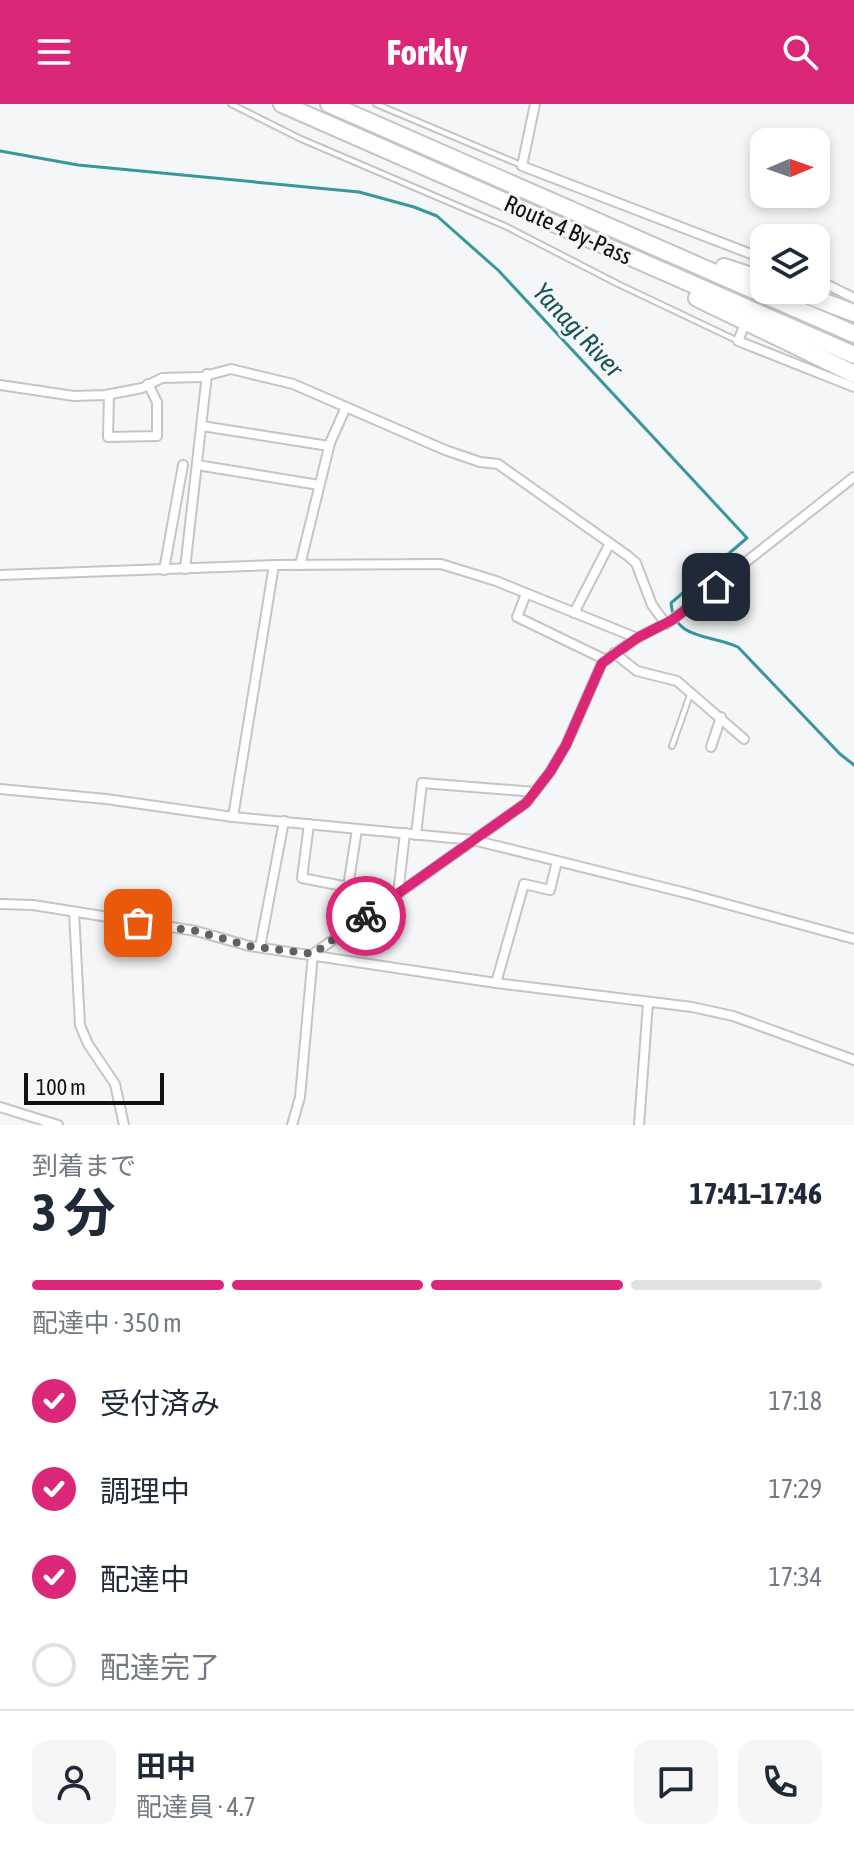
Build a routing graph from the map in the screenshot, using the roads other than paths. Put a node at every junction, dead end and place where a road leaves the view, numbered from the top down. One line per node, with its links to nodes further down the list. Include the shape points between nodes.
1 (231, 104): 17 (lane, via 505,226)
2 (282, 104): 7 (highway, Route 4 By-Pass)
3 (329, 104): 8 (highway, Route 4 By-Pass)
4 (376, 104): 6 (lane)
5 (535, 104): 6 (street)
6 (522, 166): 9 (street)
7 (599, 244): 18 (highway, Route 4 By-Pass); 22 (highway)
8 (654, 246): 10 (highway); 16 (highway, Route 4 By-Pass)
9 (750, 254)
10 (750, 276)
11 (830, 286): 12 (street)
12 (854, 298)
13 (830, 304): 14 (highway)
14 (854, 313)
15 (744, 326): 17 (street)
16 (854, 334)
17 (738, 341): 22 (street)
18 (854, 355)
19 (207, 374): 20 (street); 24 (street, via 231,369 293,384); 25 (street)
20 (148, 384): 23 (street); 23 (street, via 157,402 157,436 108,437)
21 (0, 385): 23 (street, via 74,396)
22 (854, 385)
23 (109, 394)
24 (346, 407): 26 (street); 31 (street, via 445,450 498,464)
25 (202, 426): 26 (street); 28 (street)
26 (329, 446): 30 (street)
27 (183, 465): 35 (street)
28 (197, 465): 30 (street); 34 (street)
29 (854, 477): 39 (street)
30 (319, 485): 33 (street)
31 (610, 543): 38 (street); 39 (street, via 636,563 652,605)
32 (274, 565): 33 (street); 34 (street); 49 (street)
33 (300, 565): 37 (street, via 441,564)
34 (185, 569): 35 (street)
35 (164, 570): 36 (street)
36 (0, 575)
37 (526, 594): 38 (street); 41 (street, via 517,617)
38 (574, 613): 40 (street)
39 (666, 624): 40 (street)
40 (637, 638): 41 (street)
41 (610, 656): 42 (street, via 637,671 677,681); 48 (street, via 566,745)
42 (691, 692): 43 (street); 45 (lane)
43 (721, 717): 44 (street); 46 (street)
44 (744, 739)
45 (672, 746)
46 (711, 747)
47 (0, 789): 49 (street)
48 (535, 792): 54 (street, via 422,783); 55 (street)
49 (233, 817): 50 (street)
50 (284, 821): 51 (street); 61 (street)
51 (309, 824): 52 (street); 52 (street, via 302,878 348,887)
52 (357, 829): 53 (street)
53 (405, 833): 54 (street); 57 (street)
54 (416, 835): 55 (street)
55 (473, 840): 56 (street); 57 (street)
56 (557, 861): 60 (street); 63 (street, via 550,890 524,884)
57 (398, 894): 62 (street)
58 (0, 904): 59 (street)
59 (74, 912): 61 (street); 68 (street, via 80,1025 115,1084)
60 (854, 939)
61 (260, 947): 62 (street)
62 (313, 954): 63 (street); 69 (street, via 300,1097)
63 (496, 983): 64 (street)
64 (648, 1003): 65 (street, via 733,1016); 70 (street)
65 (854, 1060)
66 (0, 1107): 67 (street)
67 (58, 1125)
68 (124, 1125)
69 (292, 1125)
70 (642, 1125)

